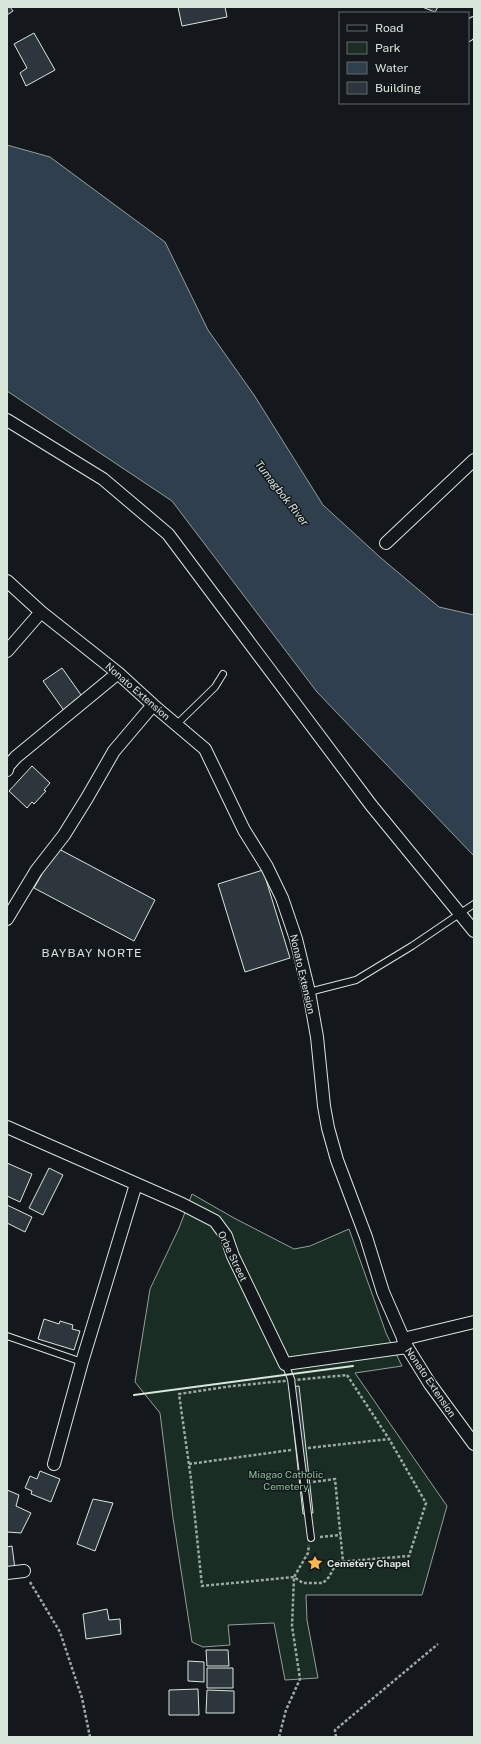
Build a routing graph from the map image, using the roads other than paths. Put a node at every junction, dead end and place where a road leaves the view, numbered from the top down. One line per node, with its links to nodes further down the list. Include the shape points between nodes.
1 (474, 23): 2 (street)
2 (469, 33)
3 (7, 420): 15 (street, via 103,479 168,534 371,805)
4 (474, 460): 5 (street)
5 (386, 542)
6 (7, 581): 7 (street, Nonato Extension)
7 (41, 612): 8 (street); 9 (street, Nonato Extension)
8 (7, 651)
9 (118, 673): 11 (street, Nonato Extension); 13 (street, via 16,757)
10 (223, 674): 12 (lane, via 215,687)
11 (153, 705): 12 (street, Nonato Extension); 16 (street, via 114,751 72,823 36,871)
12 (177, 724): 18 (street, Nonato Extension, via 205,749 244,830 267,867 282,898 296,939)
13 (7, 770)
14 (474, 904): 15 (lane)
15 (460, 913): 17 (street); 18 (lane, via 356,980)
16 (7, 920)
17 (474, 931)
18 (309, 992): 23 (street, Nonato Extension, via 317,1036 324,1106 337,1160 366,1236 383,1292)
19 (7, 1127): 20 (street, Orbe Street)
20 (136, 1184): 24 (street); 25 (street, Orbe Street, via 215,1221 226,1236 233,1256)
21 (474, 1322): 23 (street)
22 (7, 1336): 24 (lane)
23 (405, 1343): 25 (street); 26 (street, Nonato Extension, via 430,1384)
24 (82, 1362): 27 (street)
25 (285, 1364): 28 (lane, via 291,1379)
26 (474, 1444)
27 (54, 1464)
28 (311, 1538)
29 (24, 1570): 30 (street)
30 (7, 1573)

